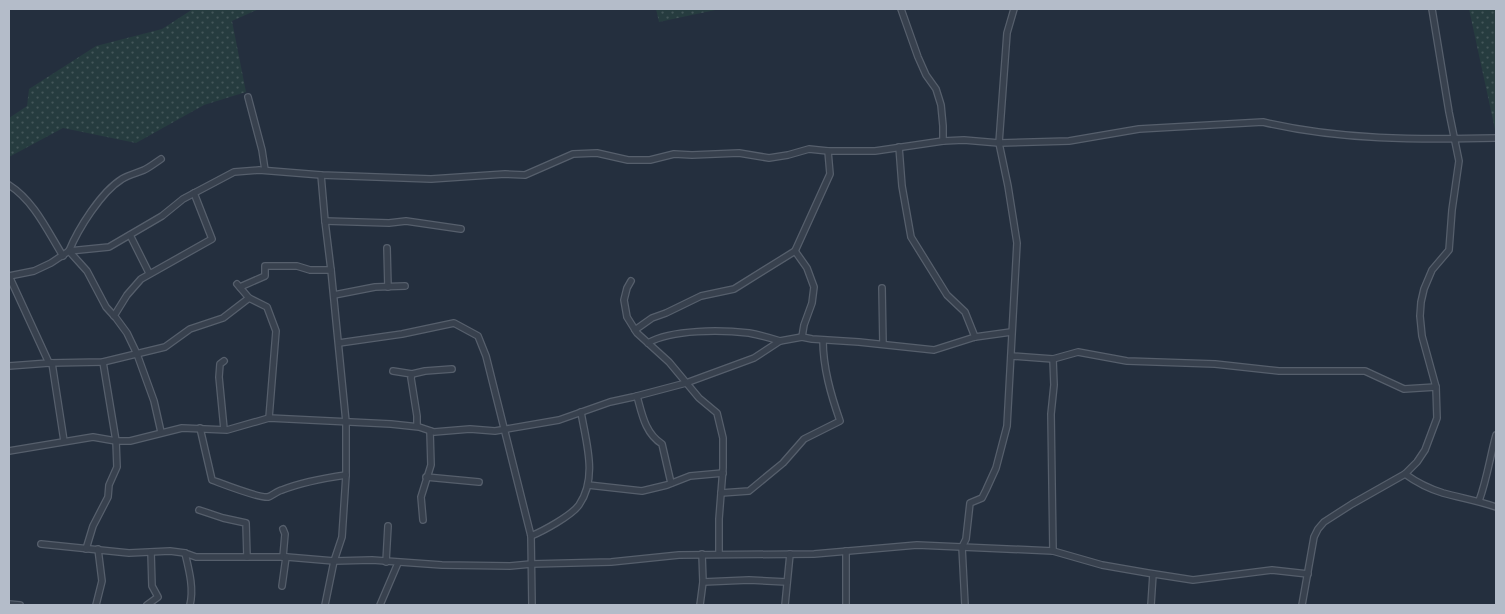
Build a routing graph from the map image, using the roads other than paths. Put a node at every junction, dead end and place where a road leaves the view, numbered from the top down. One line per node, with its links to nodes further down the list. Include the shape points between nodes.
1 (902, 9): 7 (street, via 918,57 941,105)
2 (1014, 9): 8 (street, via 1007,33)
3 (1432, 9): 6 (street)
4 (248, 97): 12 (street)
5 (1496, 138): 6 (street)
6 (1454, 139): 8 (street, via 1352,135 1263,122 1139,129 1069,141); 52 (street, via 1459,162 1449,250 1432,270 1424,289 1420,316)
7 (942, 141): 8 (street); 9 (street)
8 (999, 142): 33 (street, via 1017,243)
9 (899, 147): 10 (street, via 875,151); 35 (street, via 911,237 947,295 965,312)
10 (828, 151): 13 (street, via 809,149 769,158 739,153 674,154 650,160 628,160 597,153 573,154 525,175 432,179); 21 (street, via 830,174)
11 (160, 159): 20 (street, via 121,180 108,192 94,207)
12 (265, 170): 13 (street); 15 (street, via 234,172)
13 (321, 175): 16 (street)
14 (9, 185): 22 (street, via 32,206)
15 (194, 193): 18 (street); 24 (street, via 212,240)
16 (324, 221): 17 (street, via 406,221); 23 (street)
17 (461, 229)
18 (130, 235): 20 (street, via 109,247); 24 (street)
19 (386, 248): 27 (street)
20 (69, 251): 22 (street); 31 (street, via 86,271)
21 (795, 251): 32 (street, via 734,289 701,296 652,318); 34 (street, via 808,268 814,287)
22 (63, 256): 46 (street, via 34,272 9,276)
23 (331, 270): 29 (street); 30 (street, via 265,266 265,276 238,285)
24 (150, 273): 31 (street, via 141,279)
25 (631, 281): 32 (street, via 624,300 627,317)
26 (405, 286): 27 (street)
27 (388, 287): 29 (street)
28 (882, 288): 40 (street)
29 (334, 295): 38 (street)
30 (249, 298): 41 (street, via 223,318 190,329 165,347); 55 (street, via 267,307 276,331)
31 (114, 316): 41 (street)
32 (635, 330): 39 (street)
33 (1012, 332): 35 (street); 42 (street)
34 (802, 337): 36 (street); 37 (street)
35 (975, 337): 40 (street, via 934,350)
36 (823, 340): 40 (street); 74 (street, via 829,385 840,421 804,438 783,462 748,491)
37 (780, 341): 39 (street, via 725,331 680,334); 51 (street, via 754,358)
38 (338, 343): 56 (street); 60 (street, via 454,324 478,336)
39 (648, 343): 51 (street)
40 (882, 344)
41 (137, 354): 45 (street); 62 (street)
42 (1011, 356): 43 (street); 83 (street, via 1005,434 996,468 982,498 970,503 966,540)
43 (1053, 359): 52 (street, via 1078,352 1127,361 1214,364 1279,371 1365,371 1404,389); 87 (street)
44 (224, 360): 59 (street, via 220,364 220,377)
45 (102, 362): 46 (street); 65 (street)
46 (50, 363): 47 (street); 64 (street)
47 (9, 366)
48 (452, 370): 50 (street)
49 (393, 371): 50 (street)
50 (412, 374): 57 (street)
51 (686, 383): 53 (street); 67 (street, via 717,413 723,438)
52 (1436, 387): 68 (street, via 1437,418 1425,450)
53 (637, 396): 54 (street); 72 (street, via 644,422 654,439 662,444)
54 (581, 412): 60 (street, via 559,420); 73 (street, via 590,461)
55 (269, 418): 56 (street); 59 (street)
56 (346, 422): 57 (street); 69 (street)
57 (417, 426): 61 (street)
58 (200, 428): 59 (street); 62 (street); 69 (street, via 212,480 253,494 268,497 280,490)
59 (224, 429)
60 (505, 429): 61 (street); 81 (street)
61 (430, 431): 70 (street, via 431,464)
62 (161, 432): 65 (street, via 130,441)
63 (1496, 435): 75 (street)
64 (64, 441): 65 (street, via 93,437); 66 (street)
65 (116, 441): 84 (street, via 118,467)
66 (9, 451)
67 (723, 473): 72 (street, via 690,476); 74 (street)
68 (1404, 474): 75 (street, via 1443,493); 100 (street, via 1324,522 1314,537)
69 (346, 475): 95 (street, via 342,537)
70 (426, 477): 71 (street); 78 (street, via 421,497)
71 (478, 482)
72 (671, 483): 73 (street, via 642,491)
73 (588, 485): 81 (street, via 578,506 543,531)
74 (721, 493): 91 (street)
75 (1479, 501): 76 (street)
76 (1496, 507)
77 (199, 510): 93 (street, via 246,523)
78 (423, 520)
79 (388, 526): 96 (street)
80 (284, 529): 94 (street)
81 (530, 536): 98 (street)
82 (41, 544): 84 (street)
83 (962, 547): 86 (street, via 917,545); 87 (street); 115 (street)
84 (86, 549): 85 (street)
85 (98, 549): 88 (street); 106 (street, via 102,581)
86 (846, 551): 92 (street); 114 (street)
87 (1053, 551): 99 (street, via 1102,565)
88 (151, 552): 89 (street); 107 (street, via 152,586 158,597)
89 (185, 553): 93 (street, via 196,557); 108 (street, via 191,581)
90 (702, 554): 91 (street); 98 (street); 101 (street)
91 (718, 554): 92 (street)
92 (790, 554): 102 (street)
93 (247, 557): 94 (street)
94 (285, 557): 95 (street); 103 (street)
95 (334, 561): 96 (street); 109 (street)
96 (386, 562): 97 (street)
97 (398, 562): 98 (street); 110 (street)
98 (531, 564): 111 (street)
99 (1153, 574): 100 (street, via 1193,580 1272,570); 116 (street)
100 (1308, 574): 117 (street)
101 (703, 582): 102 (street); 112 (street)
102 (787, 582): 113 (street)
103 (282, 586)
104 (9, 604): 105 (street)
105 (20, 605)
106 (96, 605)
107 (147, 605)
108 (190, 605)
109 (325, 605)
110 (380, 605)
111 (532, 605)
112 (700, 605)
113 (785, 605)
114 (846, 605)
115 (966, 605)
116 (1151, 605)
117 (1302, 605)

